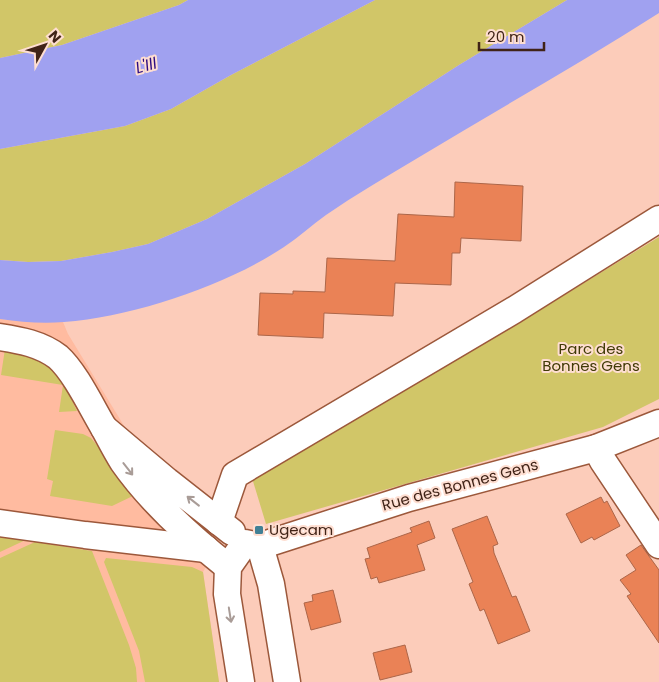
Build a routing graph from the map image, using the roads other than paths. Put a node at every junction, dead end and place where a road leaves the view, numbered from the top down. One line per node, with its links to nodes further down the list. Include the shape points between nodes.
1 (659, 219): 6 (street, via 514,310 235,475)
2 (0, 337): 4 (street, via 39,346 58,358 73,376)
3 (659, 423): 5 (street, Rue des Bonnes Gens)
4 (104, 428): 6 (street, one-way to 4); 10 (street, one-way to 10, via 122,461 148,494)
5 (596, 448): 8 (street, Rue des Bonnes Gens); 9 (street)
6 (219, 522): 8 (street)
7 (0, 523): 10 (street)
8 (253, 544): 11 (street); 13 (street, via 271,584)
9 (659, 545)
10 (206, 549): 11 (street)
11 (228, 567): 12 (street, one-way to 12, via 227,594)
12 (241, 682)
13 (287, 682)

